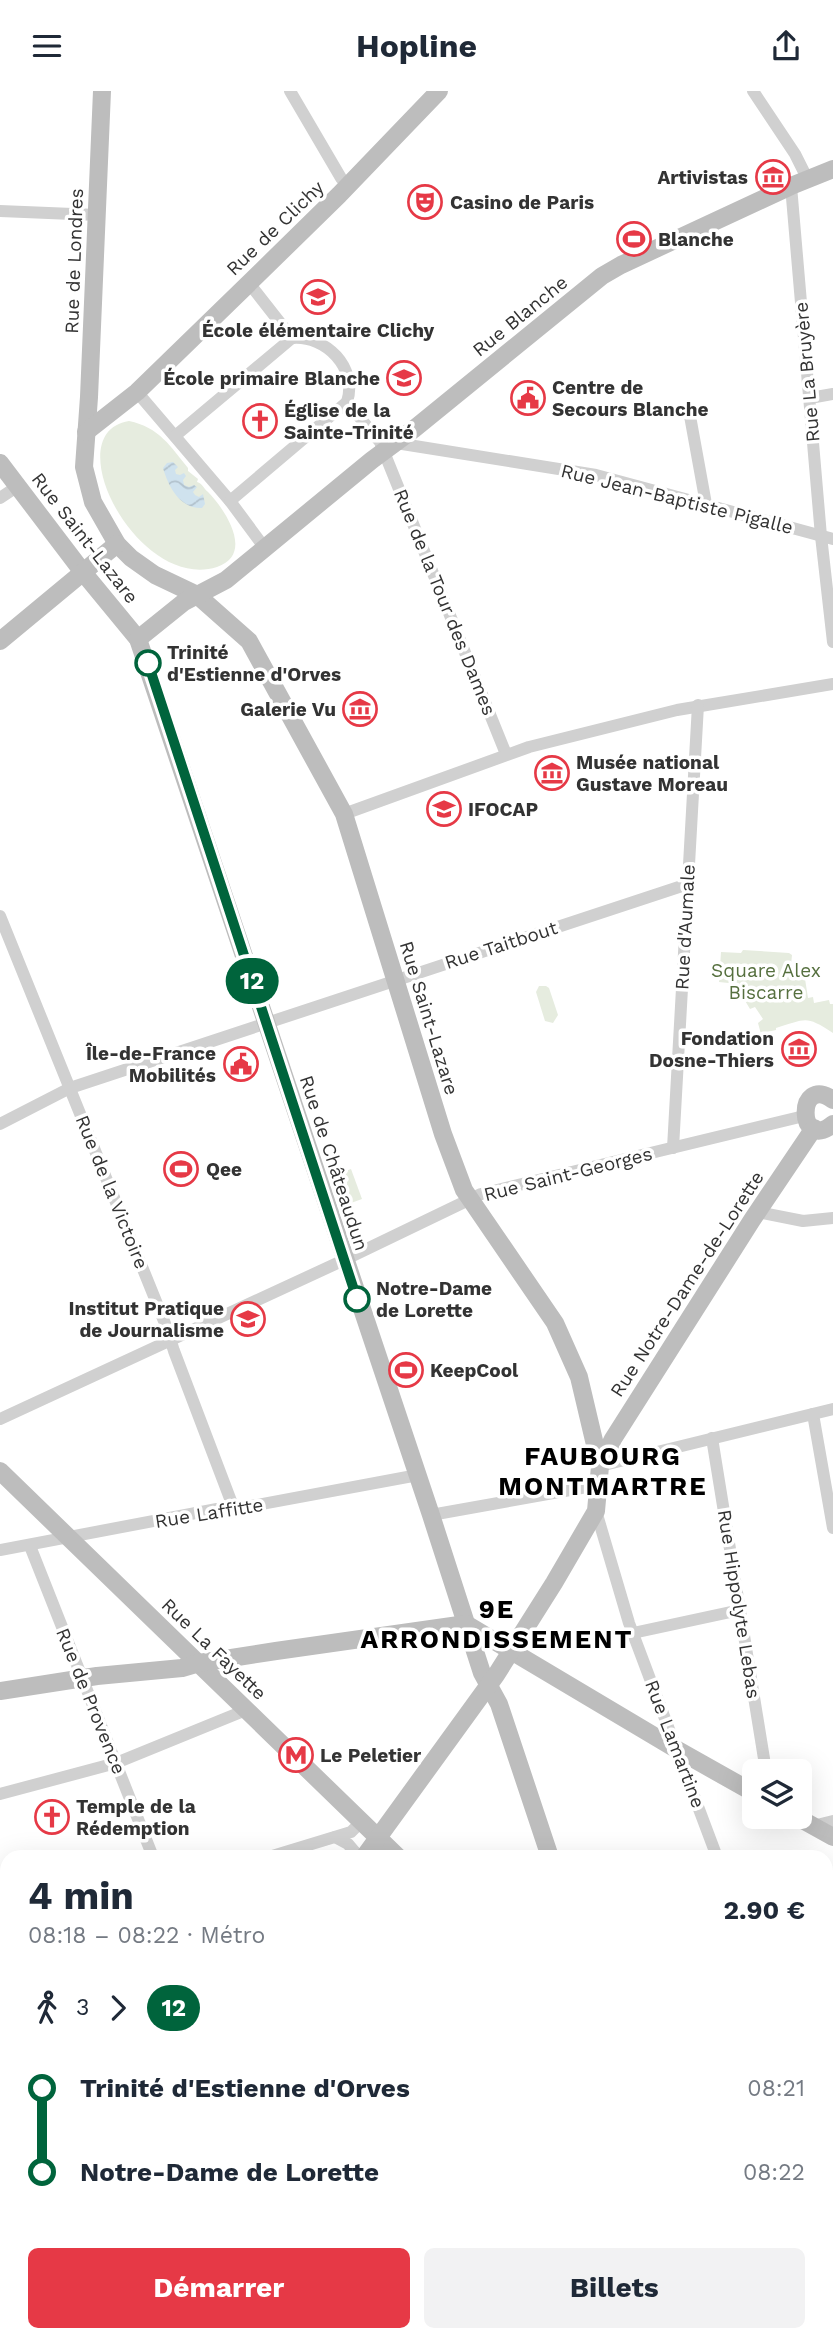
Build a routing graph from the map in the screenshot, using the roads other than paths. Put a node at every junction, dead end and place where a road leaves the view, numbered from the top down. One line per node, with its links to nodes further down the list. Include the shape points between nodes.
1 (102, 91): 9 (street, Rue de Londres)
2 (290, 91): 7 (street)
3 (439, 91): 7 (street, Rue de Clichy)
4 (753, 91): 6 (street, via 795,154)
5 (833, 169): 6 (street, Rue Blanche)
6 (800, 183): 14 (street, Rue La Bruyère); 19 (street, Rue Blanche, via 602,276)
7 (348, 185): 10 (street, Rue de Clichy)
8 (0, 211): 9 (street)
9 (97, 215): 17 (street, Rue de Londres)
10 (249, 282): 11 (street); 12 (street, Rue de Clichy)
11 (292, 338): 15 (street, via 314,339 339,359 350,385); 18 (street)
12 (137, 392): 17 (street, Rue de Clichy); 18 (street)
13 (833, 394): 14 (street)
14 (810, 398): 25 (street, Rue La Bruyère)
15 (347, 402): 19 (street, Rue de la Tour des Dames, via 380,442); 23 (street)
16 (690, 416): 24 (street)
17 (86, 432): 26 (street, Rue de Londres, via 88,488)
18 (175, 436): 23 (street)
19 (390, 447): 24 (street, Rue Jean-Baptiste Pigalle, via 596,475); 27 (street, Rue Blanche); 35 (street, Rue de la Tour des Dames)
20 (0, 463): 21 (street, Rue Saint-Lazare)
21 (19, 486): 22 (street); 28 (street, Rue Saint-Lazare)
22 (0, 498)
23 (230, 501): 27 (street)
24 (706, 504): 25 (street, Rue Jean-Baptiste Pigalle)
25 (827, 538): 32 (street, Rue La Bruyère)
26 (117, 544): 28 (street); 29 (street, Rue Saint-Lazare, via 155,575)
27 (264, 547): 29 (street, Rue Blanche, via 226,580)
28 (82, 571): 30 (street, Rue Saint-Lazare); 31 (street)
29 (197, 595): 30 (street, Rue Blanche); 36 (street, Rue Saint-Lazare, via 249,641)
30 (138, 639): 40 (street, Rue de Châteaudun)
31 (0, 641)
32 (833, 642)
33 (833, 684): 34 (street)
34 (698, 705): 35 (street); 37 (street, Rue d'Aumale)
35 (506, 754): 36 (street)
36 (344, 814): 39 (street, Rue Saint-Lazare)
37 (688, 884): 39 (street, Rue Taitbout); 46 (street, Rue d'Aumale)
38 (0, 916): 41 (street, Rue de la Victoire)
39 (396, 980): 40 (street, Rue Taitbout); 47 (street, Rue Saint-Lazare, via 443,1134)
40 (266, 1024): 41 (street, Rue Taitbout); 50 (street, Rue de Châteaudun)
41 (70, 1088): 44 (street, Rue Taitbout); 51 (street, Rue de la Victoire)
42 (832, 1095): 43 (street, Rue Notre-Dame-de-Lorette, via 812,1098 805,1108)
43 (809, 1122): 45 (street, via 825,1129); 46 (street, Rue Saint-Georges); 48 (street, Rue Notre-Dame-de-Lorette)
44 (0, 1124)
45 (833, 1124)
46 (673, 1148): 47 (street, Rue Saint-Georges)
47 (469, 1199): 50 (street, Rue Saint-Georges); 56 (street, Rue Saint-Lazare, via 555,1322 579,1377)
48 (757, 1212): 49 (street, via 803,1221); 56 (street, Rue Notre-Dame-de-Lorette, via 612,1439)
49 (833, 1217)
50 (344, 1260): 51 (street, Rue Saint-Georges); 58 (street, Rue de Châteaudun)
51 (170, 1340): 54 (street, Rue Saint-Georges); 60 (street, Rue de la Victoire)
52 (833, 1409): 53 (street)
53 (813, 1414): 55 (street); 63 (street)
54 (0, 1419)
55 (712, 1438): 56 (street); 67 (street, Rue Hippolyte Lebas)
56 (600, 1466): 59 (street)
57 (0, 1471): 64 (street, Rue La Fayette)
58 (418, 1475): 60 (street, Rue Laffitte); 62 (street, Rue de Châteaudun)
59 (598, 1485): 61 (street); 62 (street)
60 (234, 1509): 64 (street, Rue Laffitte)
61 (596, 1511): 69 (street, Rue Lamartine); 70 (street)
62 (431, 1515): 68 (street, Rue de Châteaudun)
63 (833, 1528)
64 (70, 1538): 65 (street, Rue Laffitte); 71 (street, Rue La Fayette)
65 (30, 1546): 66 (street, Rue Laffitte); 72 (street, Rue de Provence)
66 (0, 1550)
67 (740, 1610): 69 (street); 77 (street, Rue Hippolyte Lebas)
68 (474, 1629): 70 (street); 71 (street); 73 (street, Rue de Châteaudun)
69 (632, 1633): 76 (street, Rue Lamartine)
70 (518, 1655): 73 (street); 76 (street)
71 (199, 1663): 72 (street); 75 (street, Rue La Fayette)
72 (83, 1678): 74 (street); 78 (street, Rue de Provence)
73 (489, 1685): 86 (street); 92 (street, Rue de Châteaudun)
74 (0, 1691)
75 (246, 1710): 78 (street); 82 (street, Rue La Fayette)
76 (676, 1749): 79 (street); 93 (street, Rue Lamartine)
77 (764, 1759)
78 (116, 1763): 80 (street); 87 (street, Rue de Provence)
79 (742, 1786)
80 (0, 1794)
81 (833, 1821): 83 (street)
82 (361, 1822): 84 (street, via 351,1832); 86 (street, Rue La Fayette)
83 (813, 1826): 85 (street)
84 (335, 1837): 88 (street); 89 (street)
85 (833, 1837)
86 (378, 1838): 90 (street); 91 (street, Rue La Fayette)
87 (150, 1850)
88 (292, 1850)
89 (354, 1850)
90 (369, 1850)
91 (391, 1850)
92 (548, 1850)
93 (714, 1850)

